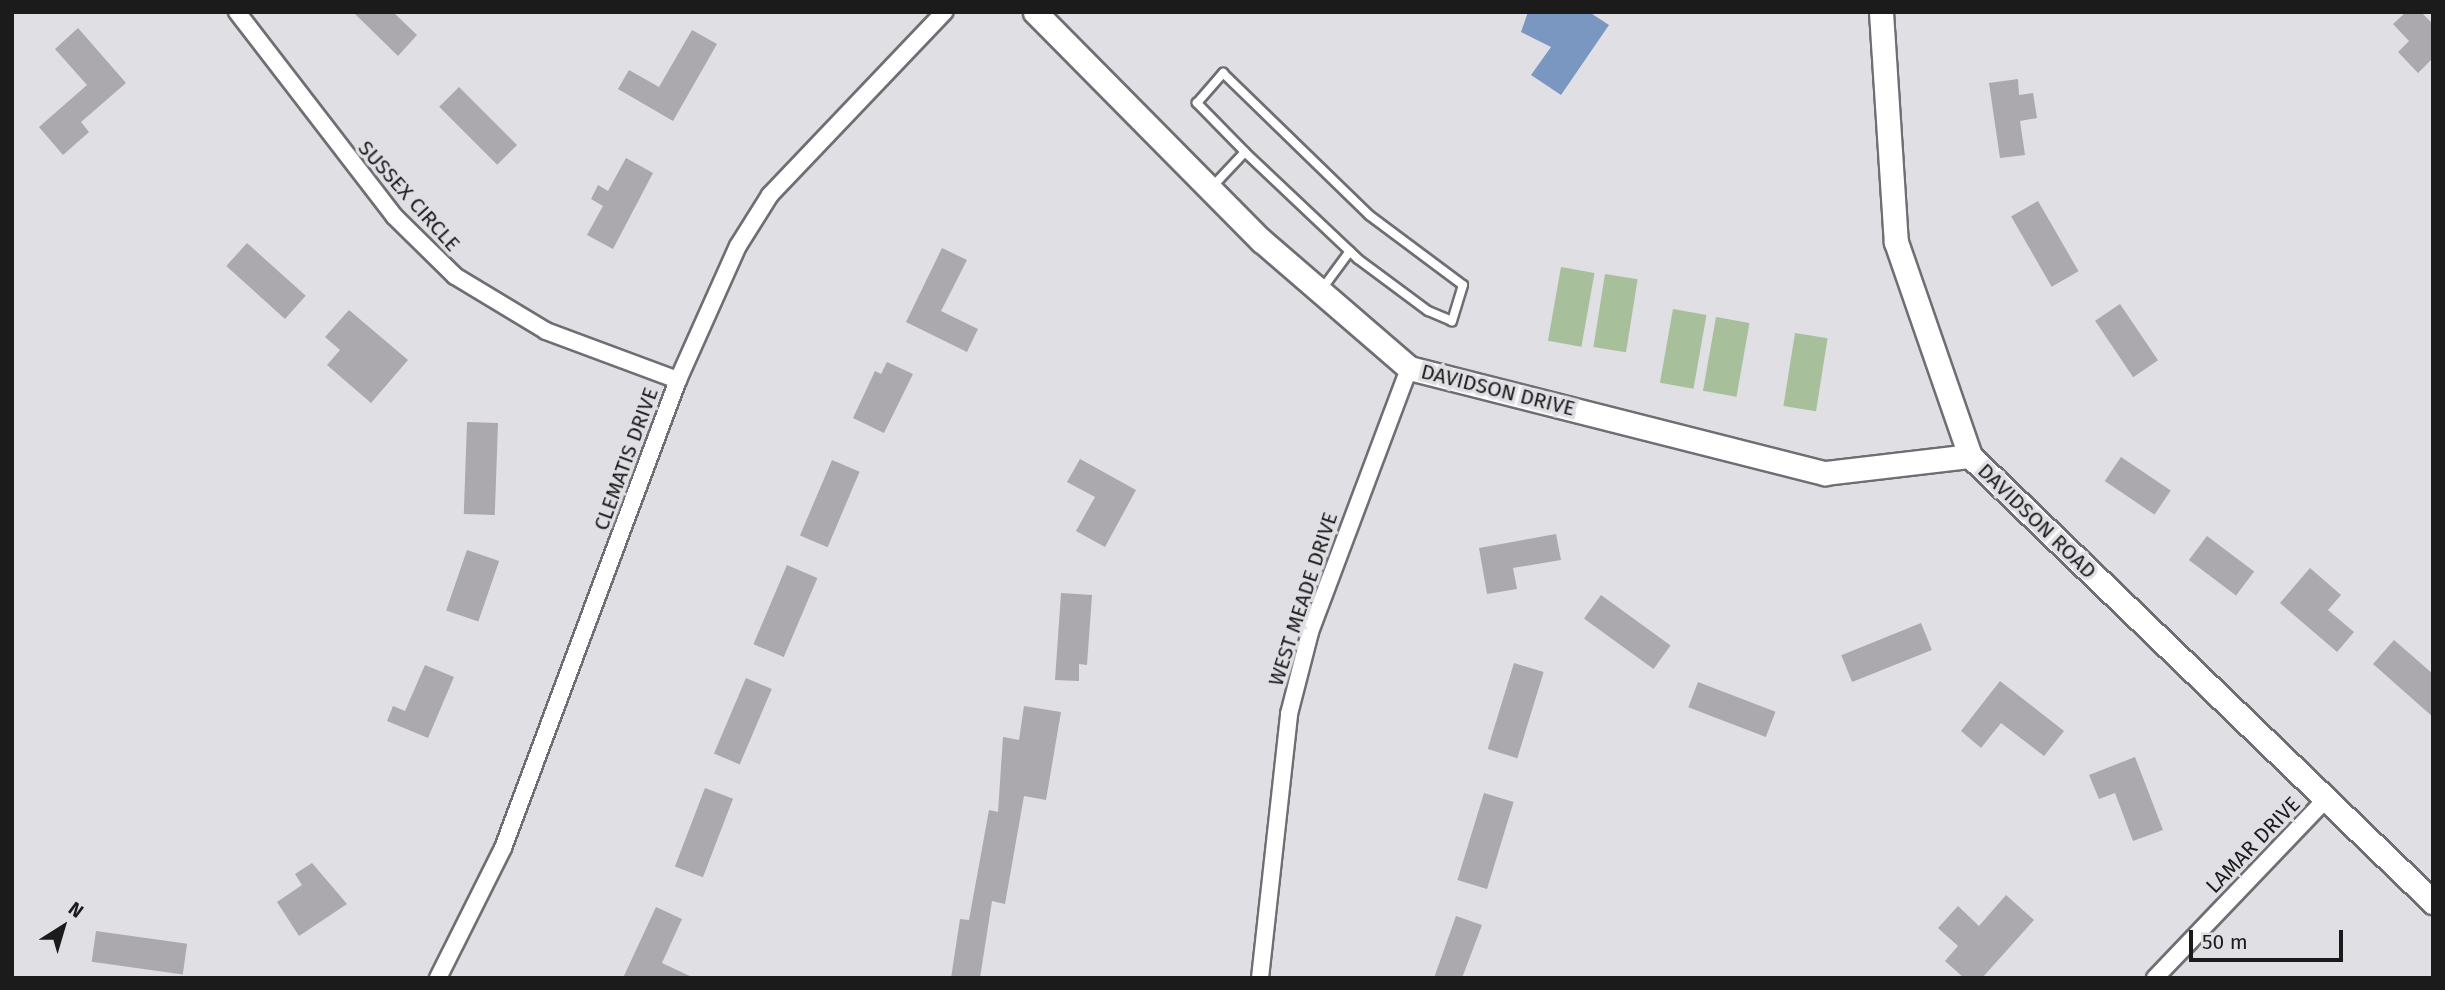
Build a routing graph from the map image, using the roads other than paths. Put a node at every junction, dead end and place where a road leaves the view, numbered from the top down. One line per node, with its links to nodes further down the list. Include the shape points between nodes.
1 (237, 12): 10 (street, SUSSEX CIRCLE, via 352,166 455,276 546,331)
2 (944, 12): 10 (street, CLEMATIS DRIVE, via 770,195 738,246)
3 (1035, 12): 6 (street, DAVIDSON DRIVE)
4 (1881, 12): 11 (street, DAVIDSON ROAD, via 1896,242)
5 (1245, 152): 6 (lane); 7 (lane); 7 (lane, via 1197,103 1223,73 1369,215 1463,285 1452,321 1427,311)
6 (1210, 189): 8 (street, DAVIDSON DRIVE)
7 (1350, 251): 8 (lane)
8 (1320, 291): 9 (street, DAVIDSON DRIVE)
9 (1409, 368): 11 (street, DAVIDSON DRIVE, via 1825,473); 15 (street, WEST MEADE DRIVE, via 1310,632 1289,714)
10 (678, 380): 14 (street, CLEMATIS DRIVE, via 503,848)
11 (1970, 456): 12 (street, DAVIDSON ROAD)
12 (2322, 802): 13 (street, DAVIDSON ROAD); 16 (street, LAMAR DRIVE)
13 (2433, 902)
14 (438, 978)
15 (1260, 978)
16 (2155, 978)

